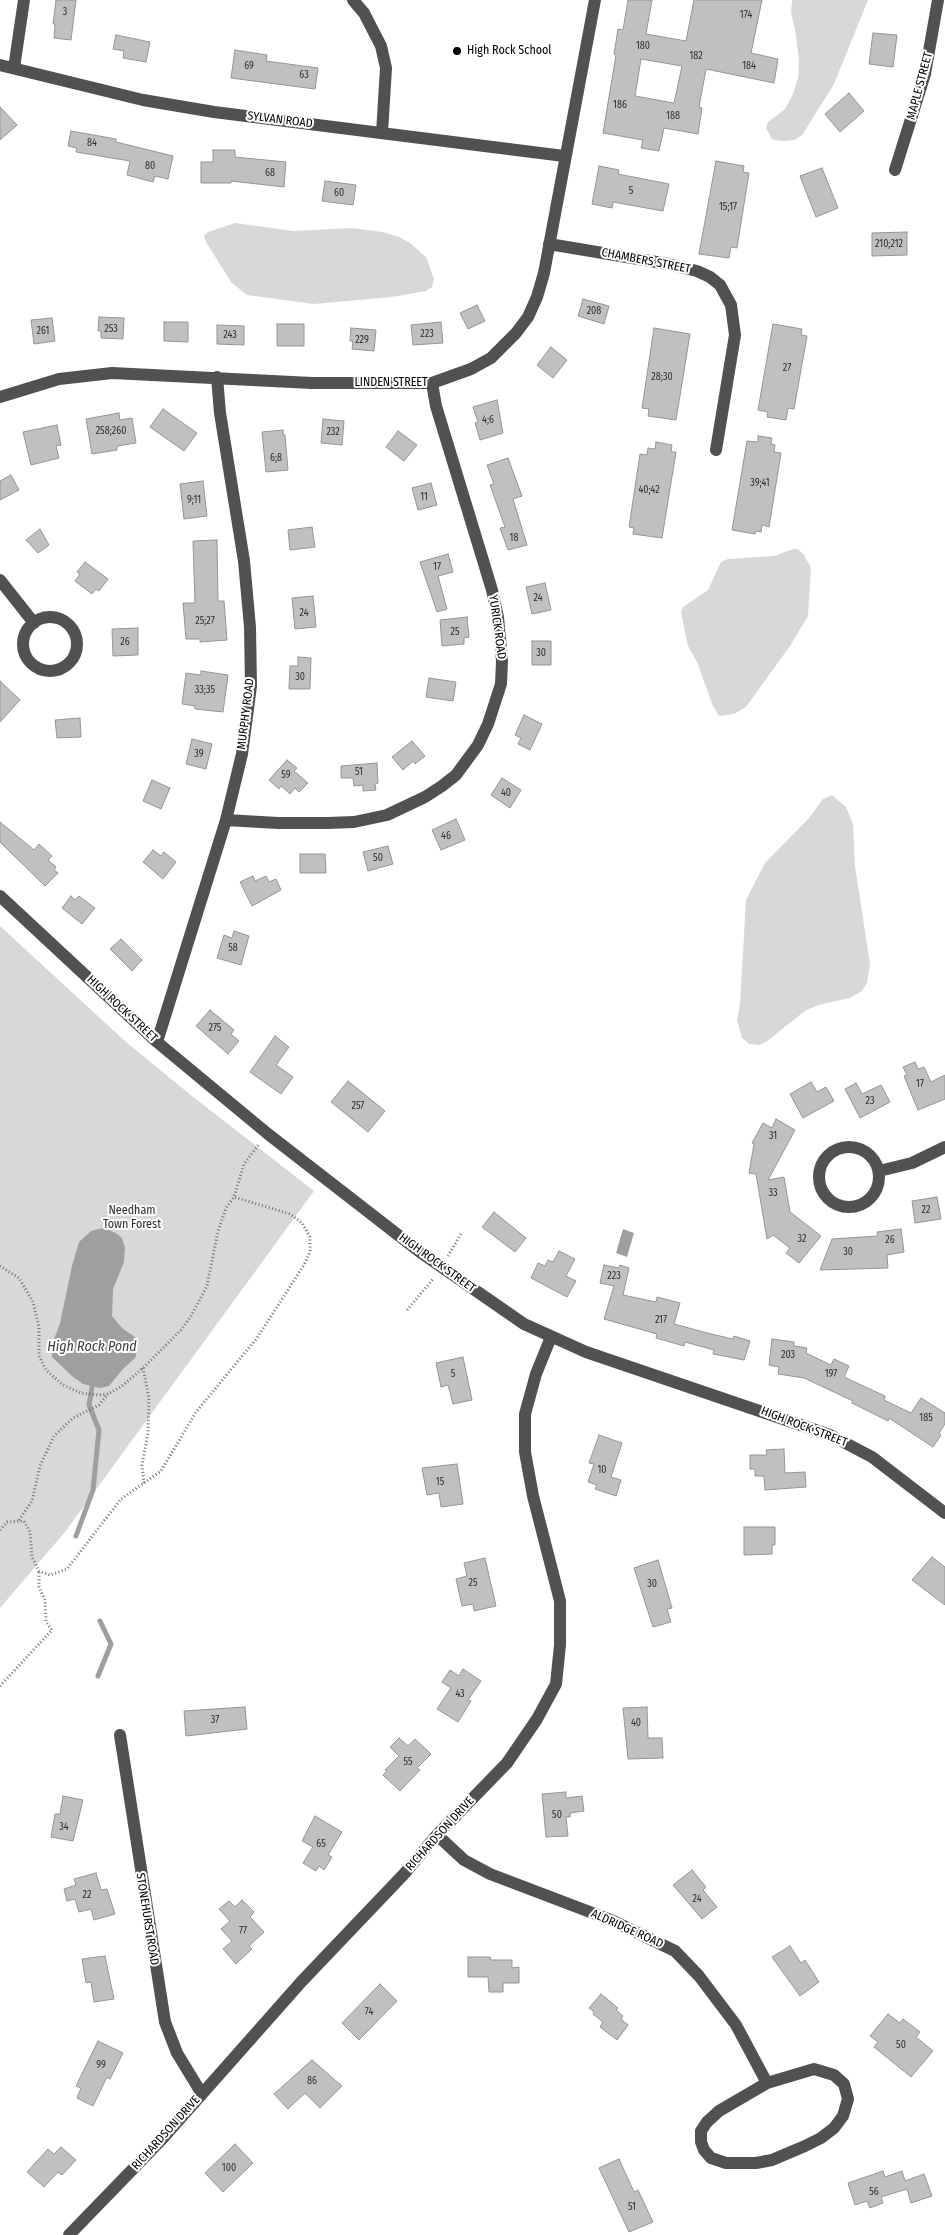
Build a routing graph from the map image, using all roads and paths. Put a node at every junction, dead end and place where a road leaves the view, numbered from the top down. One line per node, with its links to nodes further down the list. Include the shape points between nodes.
1 (24, 0): 6 (street)
2 (353, 0): 7 (street, via 364,13 380,46 386,68)
3 (595, 0): 8 (street, LINDEN STREET)
4 (938, 0): 9 (street, MAPLE STREET, via 924,74)
5 (0, 65): 6 (street, SYLVAN ROAD)
6 (14, 68): 7 (street, SYLVAN ROAD, via 143,100)
7 (382, 133): 8 (street, SYLVAN ROAD)
8 (564, 156): 10 (street, LINDEN STREET)
9 (896, 170)
10 (549, 244): 12 (street, LINDEN STREET, via 537,297 528,318 516,333 491,358); 14 (street, CHAMBERS STREET, via 668,264 710,277 720,286 731,305 735,335)
11 (218, 377): 12 (street, LINDEN STREET, via 312,383); 13 (street, LINDEN STREET, via 97,373 59,379); 17 (street, MURPHY ROAD, via 220,413 244,561 251,652 248,720)
12 (432, 383): 17 (street, YURICK ROAD, via 498,617 501,684 488,724 471,756 456,775 425,797 392,814 328,824)
13 (0, 397)
14 (716, 450)
15 (0, 580): 16 (street)
16 (34, 623): 16 (street, via 24,643 29,661 50,671 67,665 78,645 72,628 56,618)
17 (226, 820): 19 (street, MURPHY ROAD)
18 (0, 896): 19 (street, HIGH ROCK STREET)
19 (157, 1042): 20 (street, HIGH ROCK STREET)
20 (268, 1134): 23 (path, via 244,1164); 25 (street, HIGH ROCK STREET, via 394,1231 524,1324)
21 (945, 1147): 22 (street, via 912,1163)
22 (879, 1171): 22 (street, via 879,1184 871,1198 855,1207 839,1206 820,1187 819,1174 823,1162 833,1151 848,1147 864,1150 876,1161)
23 (234, 1197): 26 (path, via 222,1219 207,1286 181,1330); 28 (path, via 294,1217 308,1231 310,1252 257,1338 196,1412 161,1471)
24 (0, 1266): 27 (path, via 14,1273 27,1290 38,1320 39,1356 52,1377 81,1393)
25 (551, 1337): 29 (street, HIGH ROCK STREET, via 630,1368 830,1435 872,1457); 35 (street, RICHARDSON DRIVE, via 525,1414 525,1452 560,1601 556,1684 538,1719 507,1764)
26 (143, 1368): 27 (path); 28 (path, via 149,1398 148,1433 142,1456)
27 (108, 1394): 30 (path, via 99,1405 73,1418 54,1436 40,1466 32,1501)
28 (144, 1484): 32 (path, via 122,1499 67,1569 50,1575)
29 (945, 1513)
30 (19, 1520): 31 (path, via 7,1522); 32 (path, via 24,1521 30,1532 32,1557)
31 (0, 1530)
32 (40, 1571): 33 (path, via 39,1587 45,1600 46,1622 52,1630)
33 (0, 1686)
34 (120, 1735): 37 (street, STONEHURST ROAD, via 165,2022 177,2053)
35 (437, 1835): 36 (street, ALDRIDGE ROAD, via 464,1860 490,1874 611,1920 674,1951 699,1976 736,2025); 37 (street, RICHARDSON DRIVE)
36 (767, 2083): 36 (street, via 719,2111 707,2122 701,2132 701,2142 711,2158 726,2163 772,2160 821,2138 834,2128 848,2099 844,2084 834,2075 814,2069)
37 (202, 2094): 38 (street, RICHARDSON DRIVE)
38 (69, 2235)

